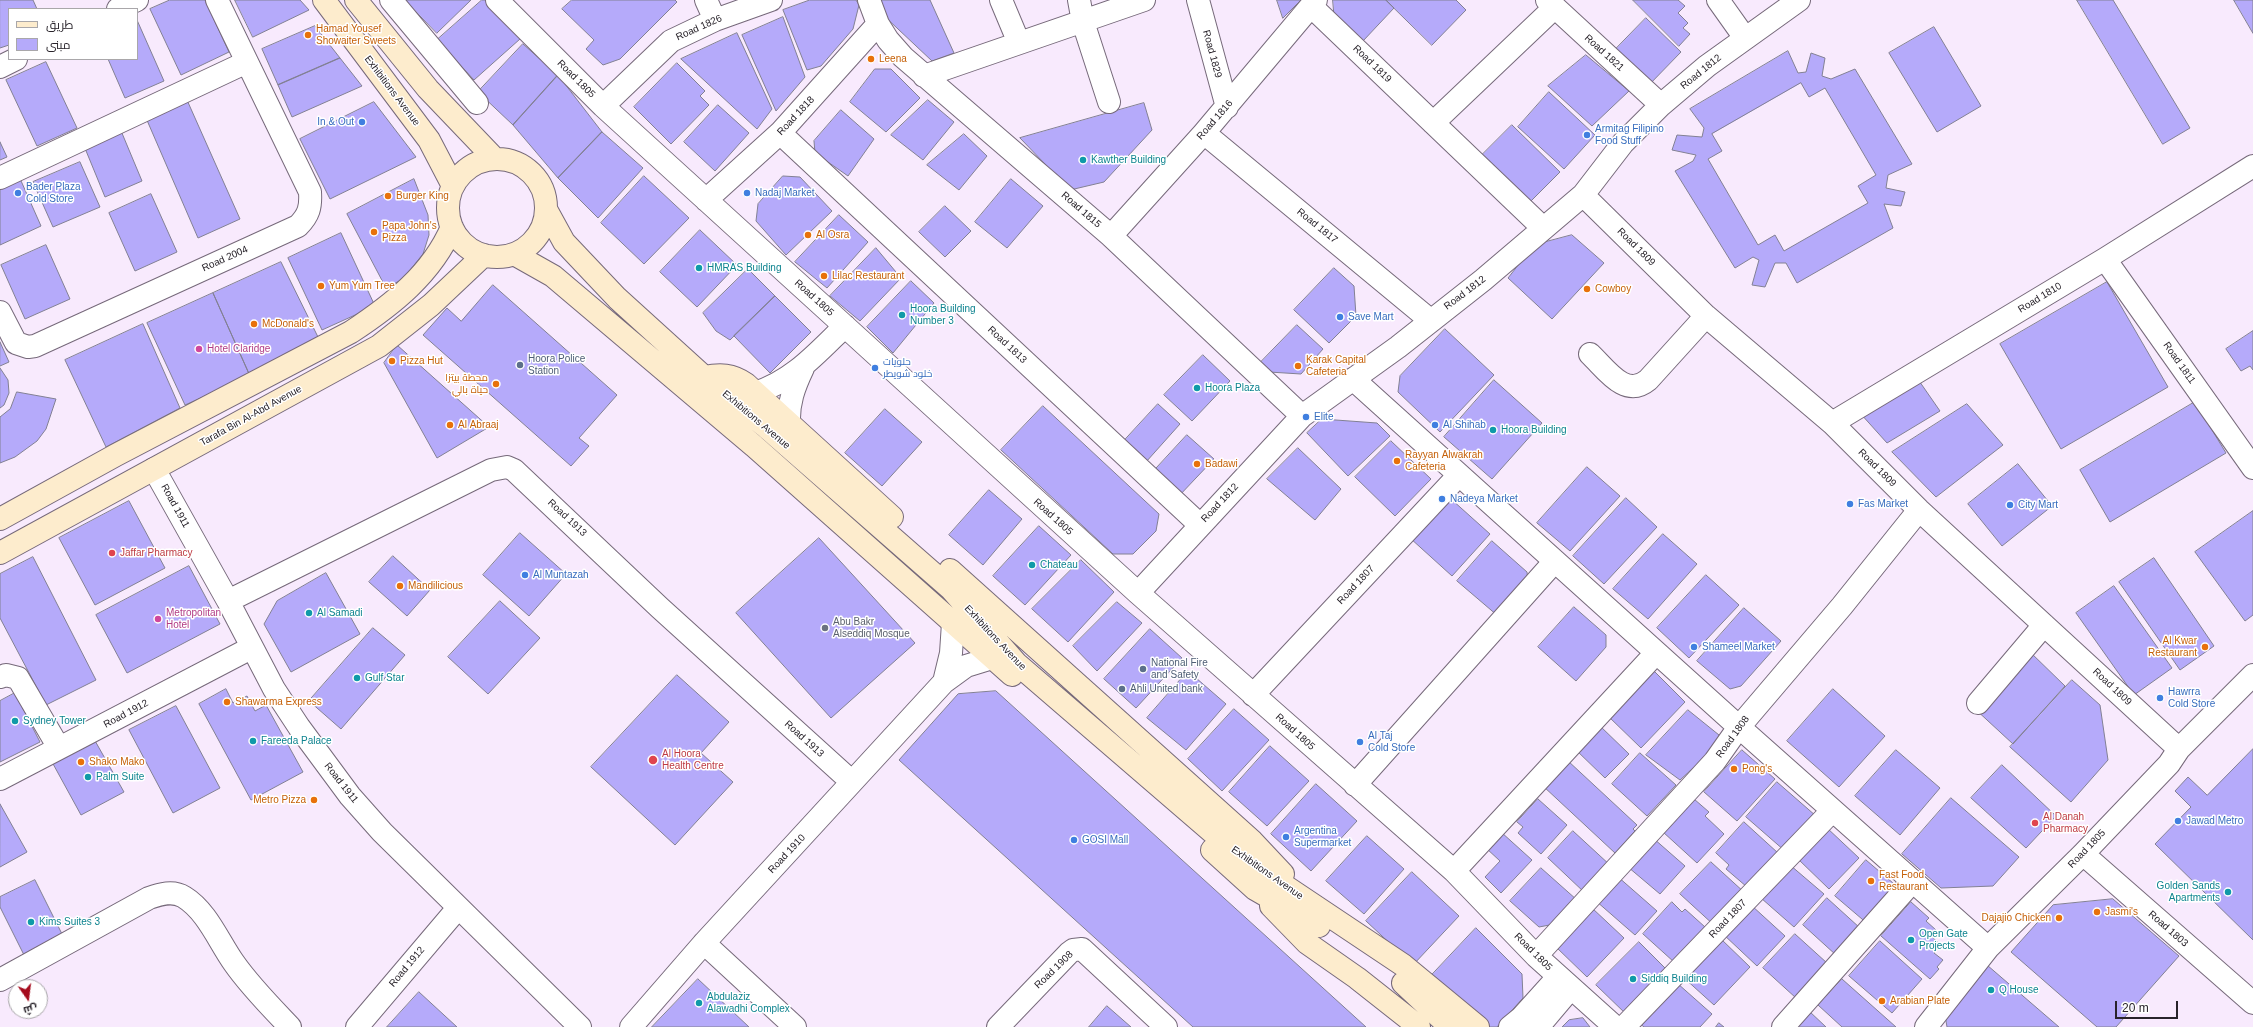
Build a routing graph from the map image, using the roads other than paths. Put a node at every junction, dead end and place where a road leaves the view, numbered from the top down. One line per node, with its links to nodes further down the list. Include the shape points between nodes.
1 (137, 0): 18 (street)
2 (216, 0): 25 (street, Road 2004)
3 (324, 0): 39 (main road, Exhibitions Avenue, via 425,134)
4 (356, 0): 36 (main road, via 428,89)
5 (391, 0): 29 (street)
6 (497, 0): 31 (street, Road 1805)
7 (706, 0): 19 (street)
8 (771, 0): 19 (street, Road 1826)
9 (869, 0): 21 (street, Road 1815)
10 (1001, 0): 23 (street)
11 (1078, 0): 20 (street)
12 (1144, 0): 20 (street)
13 (1198, 0): 32 (street, Road 1829)
14 (1718, 0): 22 (street)
15 (1799, 0): 22 (street, Road 1812)
16 (1313, 3): 32 (street, Road 1816); 33 (street, Road 1819)
17 (1551, 4): 30 (street, Road 1821); 33 (street)
18 (120, 8)
19 (714, 20): 31 (street, Road 1826, via 671,41)
20 (1083, 22): 23 (street); 28 (street)
21 (878, 24): 27 (street, Road 1815, via 888,40); 34 (street, Road 1818)
22 (1744, 38): 30 (street, Road 1812)
23 (1019, 43): 27 (street)
24 (14, 60): 26 (street)
25 (247, 62): 38 (street); 49 (street, Road 2004, via 310,192 311,204 307,216 298,226 35,346 28,347 16,343)
26 (0, 67)
27 (924, 76): 45 (street, Road 1815)
28 (1109, 102)
29 (477, 103)
30 (1661, 105): 40 (street, Road 1812, via 1623,143)
31 (603, 106): 41 (street, Road 1805)
32 (1227, 107): 35 (street, Road 1816)
33 (1433, 122): 44 (street, Road 1819)
34 (780, 133): 41 (street, Road 1818); 66 (street, Road 1813)
35 (1204, 133): 45 (street, Road 1816); 51 (street, Road 1817)
36 (494, 158): 39 (main road, via 470,167 460,175); 42 (main road, via 511,160 526,168 538,179 545,195)
37 (2251, 172): 48 (street, Road 1810)
38 (0, 178)
39 (453, 186): 43 (main road, via 448,200 448,214)
40 (1583, 195): 44 (street, Road 1812); 50 (street, Road 1809)
41 (706, 200): 52 (street, Road 1805)
42 (547, 211): 46 (main road, via 544,225 537,238); 55 (main road, Exhibitions Avenue, via 564,242 578,259)
43 (452, 227): 47 (main road, via 459,239 470,249); 65 (main road, via 436,257 421,274 378,314 351,332 116,454)
44 (1543, 228): 51 (street, Road 1812, via 1483,280)
45 (1110, 236): 58 (street, Road 1815)
46 (514, 254): 47 (main road, via 494,257); 71 (main road, Exhibitions Avenue, via 553,276 754,446)
47 (484, 255): 62 (main road, Tarafa Bin Al-Abd Avenue, via 431,305 379,346)
48 (2105, 259): 59 (street, Road 1810); 61 (street, Road 1811)
49 (0, 312)
50 (1706, 316): 53 (street, via 1648,380 1637,386 1624,385 1618,381); 59 (street, Road 1809)
51 (1430, 320): 56 (street, Road 1812)
52 (845, 326): 54 (street); 69 (street, Road 1805)
53 (1590, 354)
54 (803, 368): 57 (street, via 768,389); 60 (street, via 791,395 788,409)
55 (704, 377): 57 (main road, via 725,374 736,376); 92 (main road, Exhibitions Avenue, via 951,589 1016,662 1240,856)
56 (1353, 380): 58 (street, Road 1812); 63 (street)
57 (755, 393): 60 (main road)
58 (1302, 416): 66 (street, Road 1812)
59 (1832, 423): 64 (street, Road 1809)
60 (789, 424): 92 (main road, via 1252,841)
61 (2253, 468)
62 (154, 469): 67 (main road, Tarafa Bin Al-Abd Avenue); 70 (street, Road 1911)
63 (1458, 475): 68 (street); 79 (street, Road 1807)
64 (1919, 510): 72 (street, Road 1809); 81 (street, Road 1808, via 1842,606)
65 (0, 520)
66 (1200, 525): 69 (street, Road 1812)
67 (0, 553)
68 (1555, 562): 74 (street); 86 (street)
69 (1138, 593): 79 (street, Road 1805)
70 (228, 601): 73 (street, Road 1911); 85 (street, Road 1913, via 491,470 507,467 514,470 660,608)
71 (953, 623): 75 (main road, Exhibitions Avenue); 78 (street, Road 1910, via 951,652)
72 (2044, 625): 80 (street); 83 (street, Road 1809)
73 (251, 648): 82 (street, Road 1912); 93 (street, Road 1911, via 299,726 350,796)
74 (1656, 653): 81 (street); 89 (street)
75 (992, 658): 78 (street, Road 1910, via 966,666); 91 (main road, Exhibitions Avenue)
76 (2253, 676): 83 (street, Road 1805)
77 (0, 677): 82 (street, via 6,675 18,678)
78 (944, 682): 85 (street, Road 1910)
79 (1253, 695): 86 (street, Road 1805)
80 (1978, 703)
81 (1739, 727): 87 (street); 96 (street, Road 1808, via 1715,761)
82 (59, 748): 84 (street, Road 1912)
83 (2179, 750): 88 (street, Road 1805, via 2169,764)
84 (0, 779)
85 (852, 782): 94 (street, Road 1910)
86 (1355, 785): 89 (street, Road 1805)
87 (1832, 811): 90 (street); 113 (street, Road 1807)
88 (2083, 854): 95 (street, Road 1805); 99 (street, Road 1803)
89 (1454, 871): 96 (street, Road 1805)
90 (1912, 882): 95 (street); 114 (street)
91 (1255, 889): 107 (main road, via 1306,943 1357,978); 108 (main road, Exhibitions Avenue, via 1304,916 1408,986)
92 (1312, 904): 109 (main road, Exhibitions Avenue, via 1403,965)
93 (458, 908): 101 (street, Road 1912); 102 (street, Road 1911)
94 (704, 943): 103 (street, Road 1910); 104 (street)
95 (1988, 948): 115 (street, Road 1805)
96 (1536, 956): 98 (street, Road 1805)
97 (0, 980): 100 (street, via 149,898 175,893 184,896 196,908 250,985)
98 (1564, 982): 110 (street); 111 (street); 112 (street, Road 1805)
99 (2253, 1003)
100 (290, 1027)
101 (357, 1027)
102 (580, 1027)
103 (632, 1027)
104 (795, 1027)
105 (998, 1027): 106 (street, Road 1908, via 1069,953 1082,949)
106 (1166, 1027)
107 (1419, 1027)
108 (1450, 1027)
109 (1478, 1027)
110 (1510, 1027)
111 (1538, 1027)
112 (1615, 1027)
113 (1624, 1027)
114 (1783, 1027)
115 (1926, 1027)

